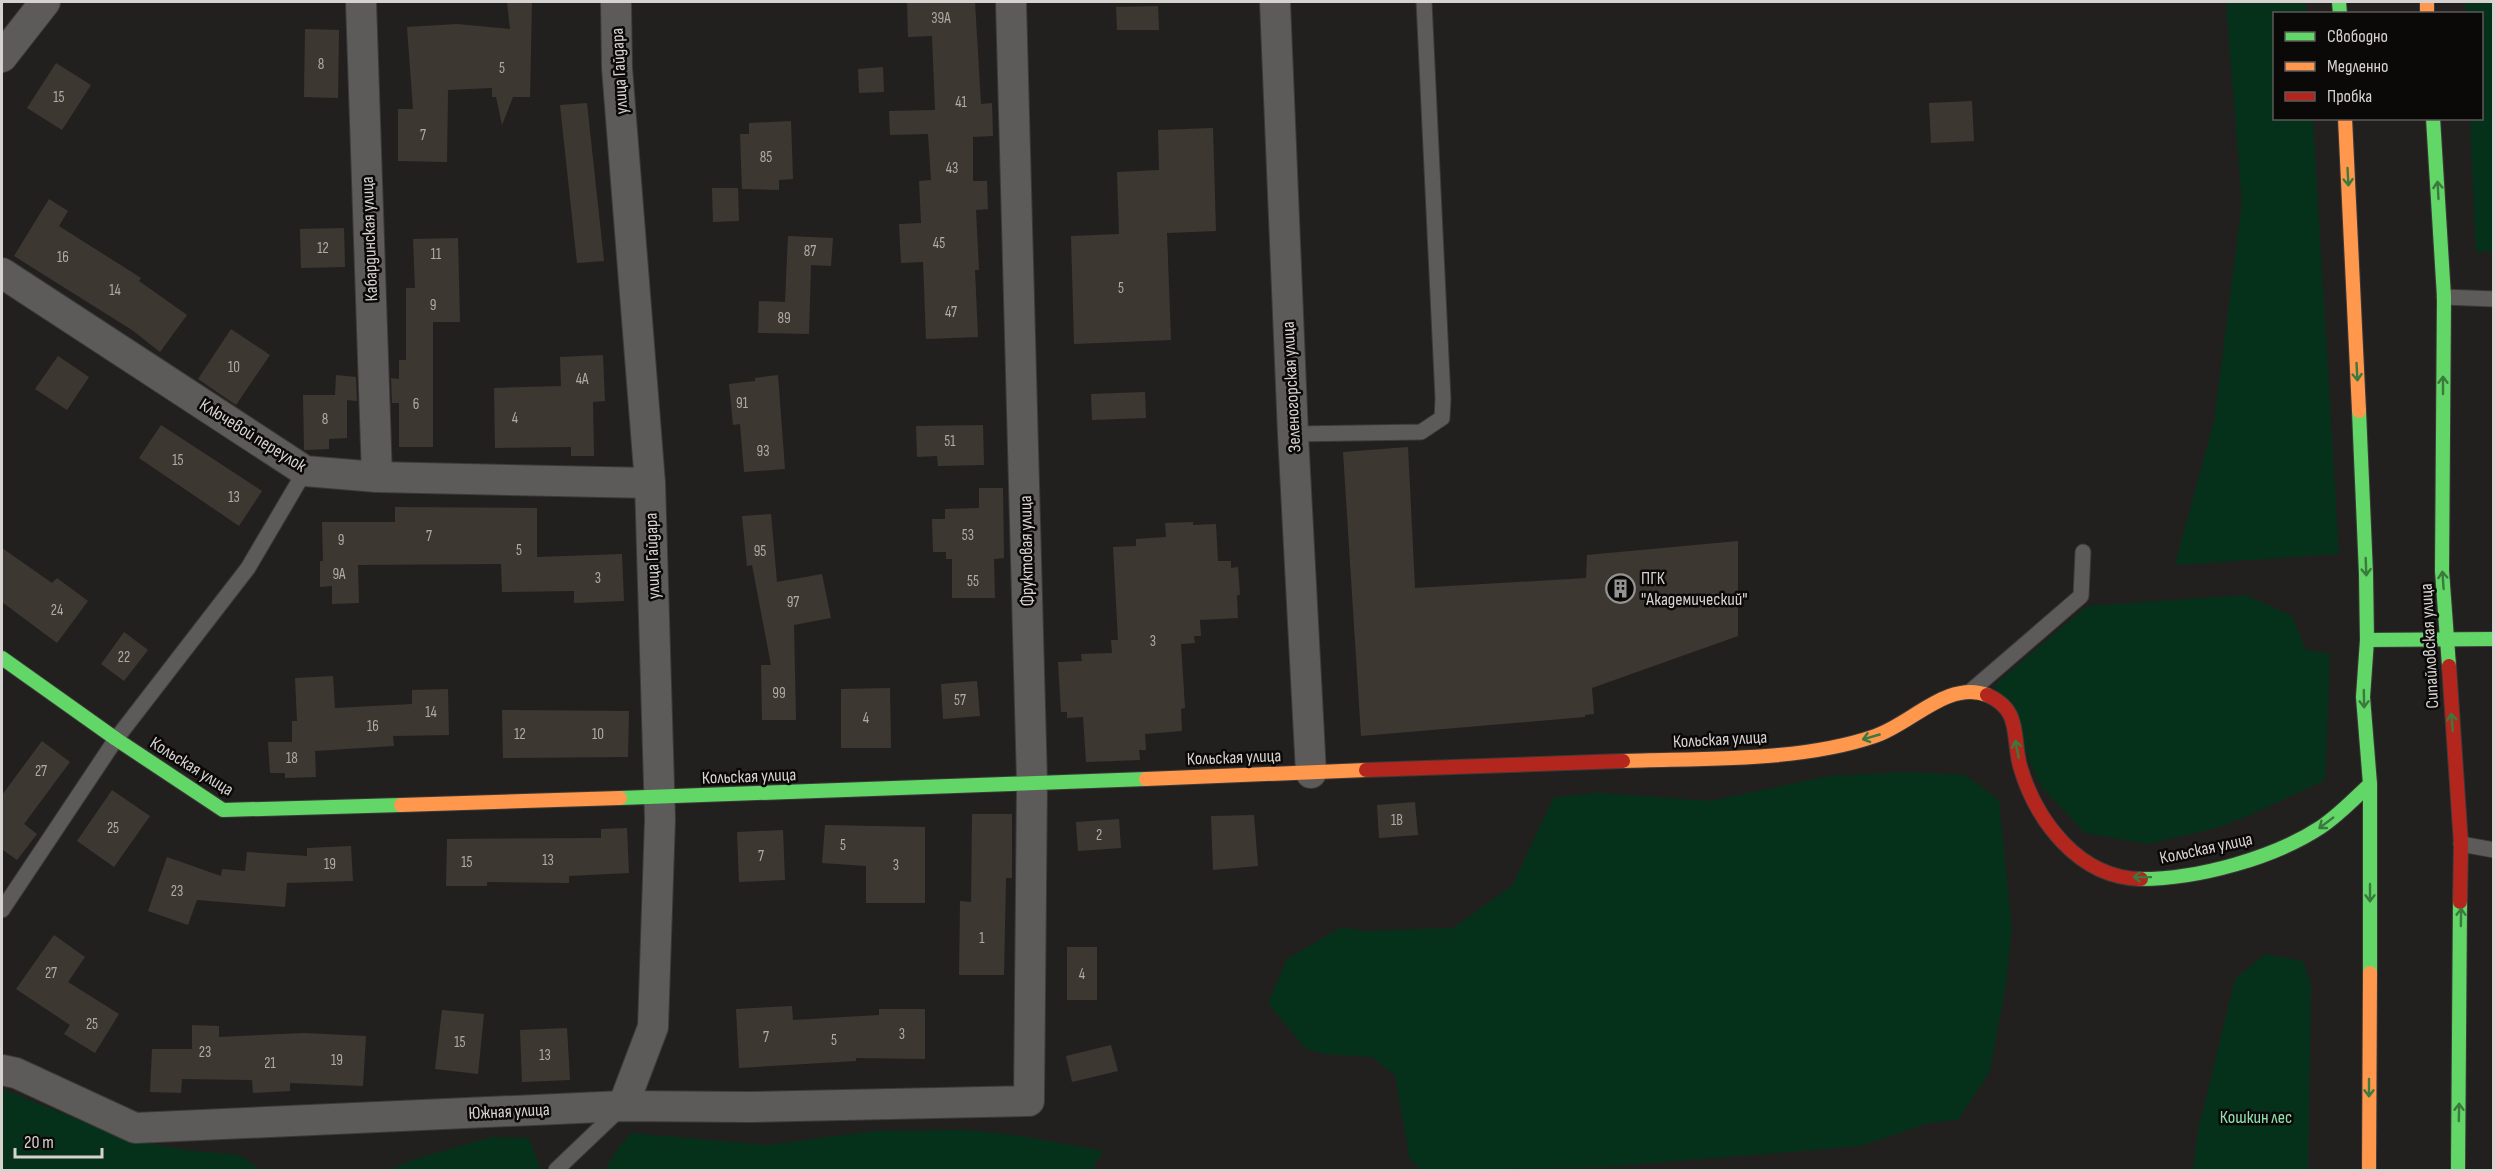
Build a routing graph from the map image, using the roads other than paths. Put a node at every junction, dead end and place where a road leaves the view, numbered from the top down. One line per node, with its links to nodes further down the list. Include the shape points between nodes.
1 (45, 2): 7 (street)
2 (362, 2): 15 (street, Кабардинская улица)
3 (616, 2): 16 (street, улица Гайдара, via 617,68)
4 (1011, 2): 25 (street, Фруктовая улица)
5 (1275, 2): 13 (street, Зеленогорская улица)
6 (1424, 2): 13 (lane, via 1442,418 1421,432)
7 (2, 57)
8 (2345, 120): 20 (street, one-way to 20)
9 (2433, 120): 11 (street, Сипайловская улица, one-way to 9)
10 (2, 273): 14 (street, Ключевой переулок)
11 (2444, 297): 12 (lane); 18 (street, Сипайловская улица, one-way to 11, via 2442,571)
12 (2493, 299)
13 (1293, 434): 24 (street, Зеленогорская улица)
14 (305, 471): 15 (street, Ключевой переулок); 23 (lane, via 248,567)
15 (378, 477): 16 (street, Ключевой переулок)
16 (650, 483): 27 (street, улица Гайдара)
17 (2083, 552): 22 (lane, via 2081,596)
18 (2448, 638): 19 (street); 20 (street); 28 (street, Сипайловская улица, one-way to 18)
19 (2493, 639)
20 (2367, 640): 26 (street, one-way to 26, via 2363,697)
21 (2, 658): 23 (street, Кольская улица)
22 (1972, 690): 24 (street, Кольская улица, one-way to 24, via 1929,705 1905,723 1876,737 1773,754); 26 (street, Кольская улица, one-way to 22, via 2318,828 2254,859 2190,874 2116,877 2090,867 2065,845 2041,811 2022,771 2010,712 1994,698)
23 (116, 739): 27 (street, Кольская улица, via 223,810); 30 (lane)
24 (1311, 772): 25 (street, Кольская улица)
25 (1032, 782): 27 (street, Кольская улица); 32 (street, Фруктовая улица)
26 (2370, 784): 35 (street, one-way to 35)
27 (660, 798): 33 (street, улица Гайдара, via 653,1027)
28 (2461, 844): 29 (lane); 36 (street, Сипайловская улица, one-way to 28)
29 (2493, 850)
30 (2, 910)
31 (2, 1070): 33 (street, Южная улица, via 135,1128)
32 (1029, 1101): 33 (street, Южная улица)
33 (623, 1106): 34 (lane)
34 (556, 1170)
35 (2369, 1170)
36 (2458, 1170)

